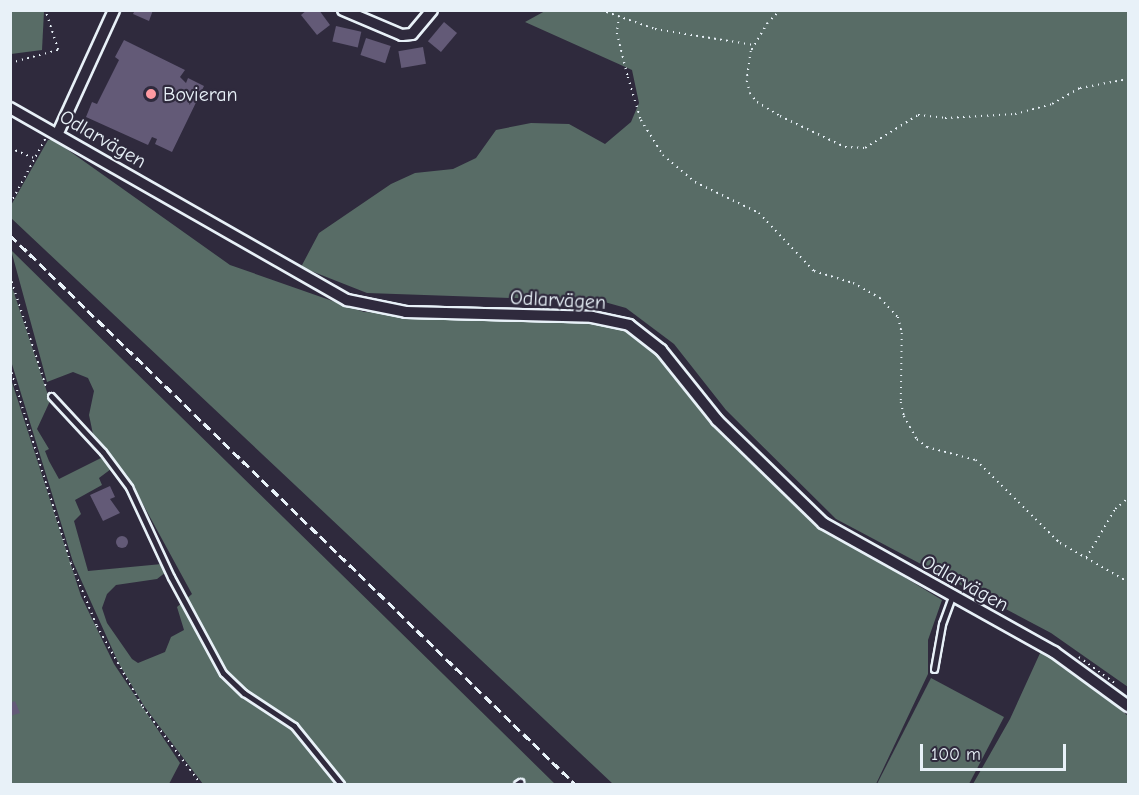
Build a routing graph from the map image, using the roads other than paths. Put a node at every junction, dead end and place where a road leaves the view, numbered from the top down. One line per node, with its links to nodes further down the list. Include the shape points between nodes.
1 (114, 10): 5 (street)
2 (343, 10): 3 (street, via 402,35 412,34)
3 (432, 10)
4 (11, 109): 5 (street, Odlarvägen)
5 (54, 131): 7 (street, Odlarvägen, via 322,288 362,305 406,312 604,318 629,326 656,345 717,420 816,518 849,541)
6 (51, 396): 10 (lane, via 103,452 129,487 223,674 294,726)
7 (952, 596): 8 (lane, via 942,624); 9 (street, Odlarvägen, via 1054,652)
8 (934, 669)
9 (1128, 706)
10 (341, 784)

